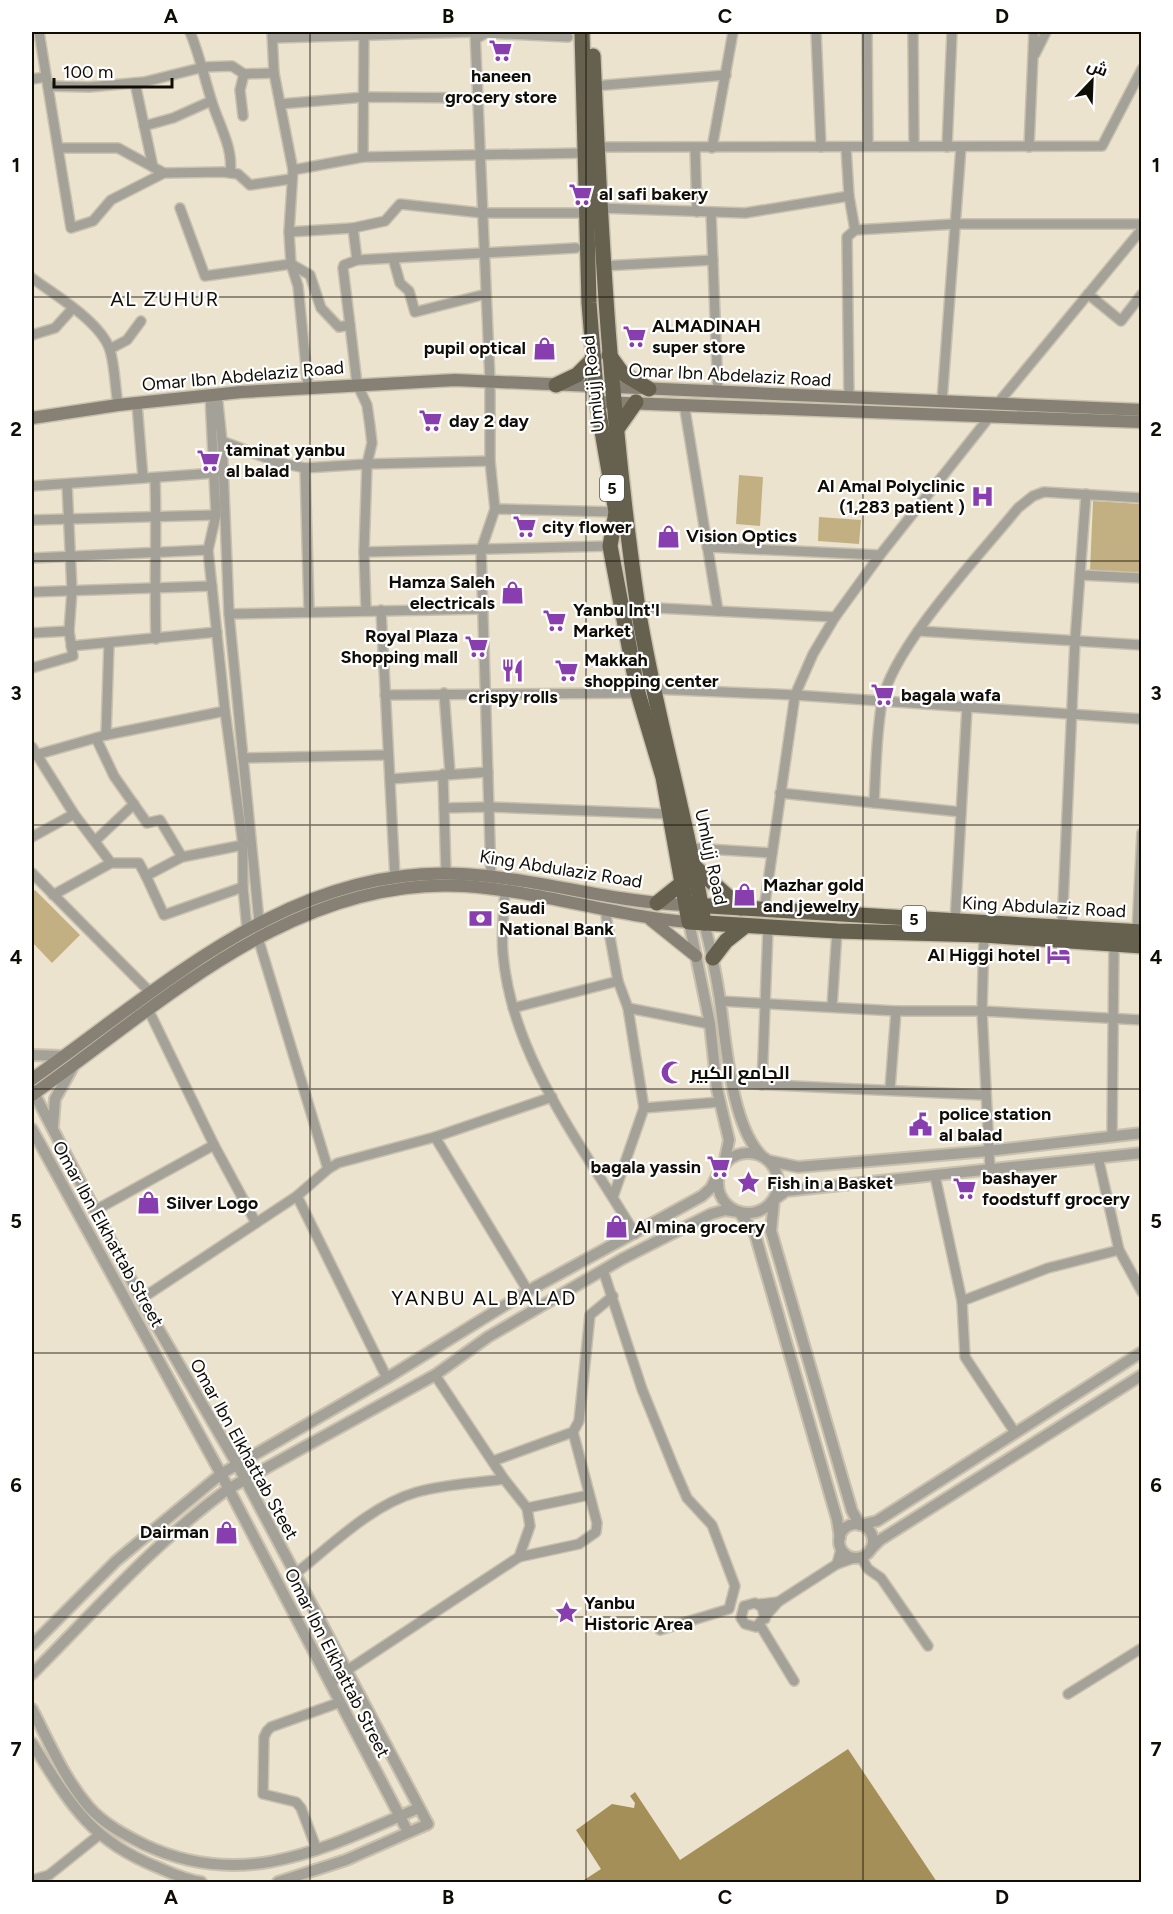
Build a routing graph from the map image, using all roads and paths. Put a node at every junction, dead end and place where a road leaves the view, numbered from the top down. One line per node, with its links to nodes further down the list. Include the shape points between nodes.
1 (39, 32): 22 (street)
2 (190, 32): 16 (street)
3 (592, 32): 24 (highway, Umlujj Road / 5)
4 (733, 32): 20 (street)
5 (816, 32): 33 (street)
6 (867, 32): 31 (street)
7 (913, 32): 32 (street)
8 (952, 32): 35 (street)
9 (1034, 32): 15 (street)
10 (1046, 32): 15 (street)
11 (364, 34): 12 (street); 14 (street); 25 (street)
12 (476, 34): 13 (street); 26 (street)
13 (575, 34): 41 (highway, Umlujj Road / 5)
14 (273, 35): 18 (street)
15 (1033, 58): 37 (street)
16 (204, 67): 19 (street, via 232,66); 23 (street); 27 (street)
17 (1142, 69): 37 (street, via 1102,146)
18 (274, 73): 19 (street); 28 (street)
19 (244, 74): 29 (street, via 240,90)
20 (726, 75): 24 (street); 40 (street)
21 (32, 79): 22 (street)
22 (47, 82): 23 (street); 38 (street)
23 (135, 83): 30 (street)
24 (594, 86): 41 (highway, Umlujj Road / 5)
25 (365, 97): 26 (street); 28 (street); 43 (street)
26 (478, 98): 42 (street)
27 (211, 101): 30 (street); 46 (street, via 232,160)
28 (280, 104): 47 (street)
29 (243, 116)
30 (144, 126): 44 (street)
31 (868, 146): 32 (street); 34 (street)
32 (914, 146): 35 (street)
33 (821, 147): 34 (street); 40 (street)
34 (846, 147): 48 (street)
35 (947, 147): 36 (street)
36 (962, 147): 37 (street); 54 (street)
37 (1029, 147)
38 (58, 148): 44 (street, via 118,148); 45 (street, via 71,228 93,221 111,200)
39 (695, 148): 40 (street); 41 (street); 51 (street)
40 (712, 148)
41 (591, 150): 42 (street); 50 (highway, Umlujj Road / 5)
42 (480, 154): 43 (street); 53 (street)
43 (363, 157): 47 (street)
44 (153, 167): 45 (street)
45 (164, 173): 46 (street)
46 (230, 173): 47 (street, via 238,174 250,185)
47 (292, 174): 59 (street)
48 (849, 196): 52 (street, via 745,213); 58 (street)
49 (180, 208): 65 (street, via 205,276)
50 (593, 211): 51 (street); 53 (street); 66 (highway, Umlujj Road / 5); 76 (highway, Umlujj Road / 5)
51 (697, 212): 52 (street)
52 (711, 212): 64 (street)
53 (482, 213): 56 (street, via 400,204 386,221); 61 (street)
54 (956, 224): 55 (street); 58 (street); 86 (street)
55 (1142, 224)
56 (353, 228): 59 (street); 63 (street)
57 (1142, 229): 69 (street)
58 (855, 230): 85 (street, via 847,237)
59 (289, 232): 65 (street)
60 (576, 248): 61 (street)
61 (484, 252): 62 (street); 68 (street)
62 (393, 258): 63 (street); 68 (street, via 400,283 409,291 416,312)
63 (357, 260): 73 (street, via 343,268)
64 (713, 261): 66 (street); 82 (street)
65 (291, 264): 73 (street, via 310,275 321,308 339,327); 80 (street, via 298,286)
66 (602, 266): 76 (highway, Umlujj Road / 5)
67 (32, 278): 71 (street)
68 (486, 294): 77 (street)
69 (1088, 294): 70 (street, via 1121,321); 88 (street)
70 (1142, 294)
71 (73, 308): 74 (street, via 55,328); 75 (street, via 103,336)
72 (141, 321): 75 (street, via 127,340)
73 (350, 325): 78 (street)
74 (32, 334)
75 (110, 350): 91 (street)
76 (601, 356): 79 (highway, via 578,375); 81 (highway); 83 (highway, Umlujj Road / 5)
77 (490, 381): 78 (main road, Omar Ibn Abdelaziz Road); 79 (main road, Omar Ibn Abdelaziz Road); 98 (street)
78 (357, 384): 80 (main road, Omar Ibn Abdelaziz Road); 99 (street, via 367,405 370,426 372,443)
79 (556, 385): 83 (main road, Omar Ibn Abdelaziz Road)
80 (308, 387): 84 (main road, Omar Ibn Abdelaziz Road)
81 (649, 389): 82 (main road, Omar Ibn Abdelaziz Road); 83 (main road, Omar Ibn Abdelaziz Road)
82 (718, 393): 85 (main road, Omar Ibn Abdelaziz Road)
83 (604, 394): 87 (main road, Omar Ibn Abdelaziz Road); 96 (highway, Umlujj Road / 5); 109 (highway, Umlujj Road / 5)
84 (214, 395): 89 (main road, Omar Ibn Abdelaziz Road); 97 (street); 101 (street)
85 (849, 398): 86 (main road, Omar Ibn Abdelaziz Road)
86 (942, 400): 88 (main road, Omar Ibn Abdelaziz Road)
87 (636, 402): 90 (main road, Omar Ibn Abdelaziz Road); 96 (highway)
88 (998, 403): 92 (main road, Omar Ibn Abdelaziz Road)
89 (137, 404): 91 (main road, Omar Ibn Abdelaziz Road); 102 (street)
90 (684, 404): 93 (main road, Omar Ibn Abdelaziz Road); 115 (street)
91 (118, 405): 94 (main road, Omar Ibn Abdelaziz Road)
92 (1142, 410)
93 (991, 416): 95 (main road, Omar Ibn Abdelaziz Road); 120 (street)
94 (32, 418)
95 (1142, 422)
96 (617, 429): 129 (highway, Umlujj Road / 5)
97 (222, 441): 100 (street); 135 (street)
98 (490, 461): 99 (street); 108 (street)
99 (367, 464): 100 (street); 119 (street)
100 (305, 468): 133 (street)
101 (216, 473): 103 (street); 110 (street)
102 (143, 478): 103 (street); 104 (street)
103 (155, 479): 111 (street)
104 (67, 484): 105 (street); 112 (street)
105 (32, 486)
106 (1086, 494): 107 (street); 123 (street); 138 (street, via 1044,492 1018,508)
107 (1142, 498)
108 (495, 509): 109 (street); 117 (street)
109 (616, 512): 114 (highway, Umlujj Road / 5)
110 (216, 515): 111 (street); 116 (street)
111 (156, 518): 112 (street); 118 (street)
112 (69, 519): 113 (street); 121 (street)
113 (32, 520)
114 (610, 546): 117 (street); 147 (highway, Umlujj Road / 5)
115 (707, 547): 120 (street); 134 (street)
116 (208, 550): 118 (street); 125 (street)
117 (481, 550): 119 (street); 130 (street)
118 (158, 552): 121 (street); 126 (street)
119 (364, 552): 131 (street)
120 (880, 555): 136 (street)
121 (71, 557): 122 (street); 127 (street)
122 (32, 558)
123 (1080, 575): 124 (street); 142 (street)
124 (1142, 578)
125 (212, 586): 126 (street); 139 (street)
126 (154, 588): 127 (street); 141 (street)
127 (72, 591): 128 (street); 137 (street)
128 (32, 592)
129 (638, 607): 134 (street); 147 (highway, Umlujj Road / 5)
130 (483, 609): 132 (street); 148 (street)
131 (366, 610): 132 (street); 133 (street)
132 (381, 610): 151 (street)
133 (309, 611): 135 (street)
134 (718, 611): 136 (street)
135 (229, 614): 160 (street)
136 (835, 617): 150 (street)
137 (69, 631): 140 (street); 145 (street)
138 (918, 631): 142 (street); 152 (street)
139 (216, 632): 141 (street); 154 (street)
140 (32, 633)
141 (156, 639): 143 (street)
142 (1075, 641): 144 (street); 155 (street)
143 (109, 643): 145 (street); 157 (street)
144 (1142, 645)
145 (71, 646): 146 (street, via 73,656)
146 (32, 668)
147 (645, 691): 148 (street); 150 (street); 171 (highway, Umlujj Road / 5); 176 (highway, Umlujj Road / 5)
148 (485, 692): 149 (street); 161 (street)
149 (444, 693): 151 (street); 162 (street)
150 (795, 694): 152 (street); 164 (street)
151 (385, 695): 159 (street)
152 (882, 701): 153 (street); 165 (street)
153 (967, 707): 155 (street); 169 (street)
154 (225, 711): 157 (street); 175 (street)
155 (1071, 714): 156 (street); 202 (street)
156 (1142, 719)
157 (101, 737): 158 (street); 166 (street, via 114,776)
158 (33, 753): 170 (street)
159 (388, 755): 160 (street); 163 (street)
160 (243, 758): 197 (street)
161 (488, 772): 162 (street); 167 (street)
162 (446, 773): 163 (street); 168 (street)
163 (390, 779): 185 (street)
164 (780, 793): 165 (street); 177 (street)
165 (873, 803): 169 (street)
166 (134, 804): 174 (street); 178 (street, via 147,822 160,820)
167 (489, 807): 168 (street); 171 (street); 184 (street)
168 (444, 808): 182 (street)
169 (962, 812): 199 (street)
170 (74, 814): 173 (street); 174 (street)
171 (670, 814): 186 (highway, Umlujj Road / 5)
172 (1142, 833): 207 (street)
173 (32, 837)
174 (95, 841): 179 (street)
175 (243, 845): 178 (street); 187 (street)
176 (691, 848): 177 (street); 180 (highway, Umlujj Road / 5)
177 (772, 853): 195 (street)
178 (182, 857): 183 (street)
179 (111, 862): 183 (street, via 139,863); 189 (street)
180 (695, 867): 192 (highway, Umlujj Road / 5); 193 (highway)
181 (32, 873): 189 (street)
182 (446, 874): 184 (main road, King Abdulaziz Road); 185 (main road, King Abdulaziz Road)
183 (146, 876): 187 (street, via 164,915)
184 (491, 877): 190 (main road, King Abdulaziz Road)
185 (395, 878): 197 (main road, King Abdulaziz Road, via 301,901)
186 (682, 883): 190 (highway); 191 (highway, Umlujj Road / 5)
187 (243, 887): 204 (street)
188 (505, 890): 194 (main road, King Abdulaziz Road); 208 (main road, King Abdulaziz Road, via 432,886 364,896 301,916); 217 (street, via 502,953)
189 (53, 895): 213 (street)
190 (657, 903): 191 (main road, King Abdulaziz Road)
191 (686, 904): 192 (highway, King Abdulaziz Road / 5); 198 (highway, Umlujj Road / 5)
192 (702, 906): 193 (highway, King Abdulaziz Road / 5); 200 (highway, Umlujj Road / 5)
193 (741, 908): 195 (highway, King Abdulaziz Road / 5)
194 (605, 910): 196 (main road, King Abdulaziz Road); 212 (street)
195 (764, 910): 199 (highway, King Abdulaziz Road / 5)
196 (650, 919): 198 (main road, King Abdulaziz Road); 210 (main road)
197 (259, 921): 204 (main road, King Abdulaziz Road)
198 (689, 922): 200 (highway, Umlujj Road / 5); 210 (street)
199 (955, 922): 202 (highway, King Abdulaziz Road / 5)
200 (704, 923): 201 (highway, King Abdulaziz Road / 5); 211 (street)
201 (745, 926): 203 (highway, King Abdulaziz Road / 5); 211 (highway)
202 (1062, 927): 207 (highway, King Abdulaziz Road / 5)
203 (768, 928): 205 (highway, King Abdulaziz Road / 5); 215 (street)
204 (247, 929): 213 (main road, King Abdulaziz Road)
205 (837, 931): 206 (highway, King Abdulaziz Road / 5); 216 (street)
206 (984, 935): 209 (highway, King Abdulaziz Road / 5); 221 (street)
207 (1140, 937): 209 (highway, King Abdulaziz Road / 5)
208 (258, 938): 219 (main road, King Abdulaziz Road); 249 (street)
209 (1114, 945): 222 (street)
210 (696, 956): 224 (street)
211 (713, 958): 214 (street)
212 (618, 981): 217 (street); 218 (street)
213 (150, 992): 226 (main road, King Abdulaziz Road)
214 (720, 1000): 215 (street); 229 (street)
215 (764, 1003): 216 (street); 230 (street)
216 (832, 1006): 220 (street)
217 (513, 1008): 234 (street, via 528,1051)
218 (628, 1008): 224 (street); 236 (street)
219 (148, 1009): 227 (main road, King Abdulaziz Road); 243 (street)
220 (896, 1011): 221 (street); 231 (street)
221 (982, 1011): 222 (street); 233 (street)
222 (1112, 1018): 223 (street); 240 (street)
223 (1142, 1020)
224 (710, 1024): 235 (street)
225 (32, 1055): 226 (street)
226 (64, 1056): 228 (main road, King Abdulaziz Road)
227 (74, 1065): 232 (main road, King Abdulaziz Road); 239 (street, via 55,1099)
228 (32, 1078)
229 (732, 1083): 230 (street); 247 (street, via 747,1134)
230 (762, 1085): 231 (street)
231 (890, 1089): 233 (street)
232 (32, 1092): 239 (street, Omar Ibn Elkhattab Steet)
233 (984, 1095): 244 (street)
234 (552, 1097): 241 (street); 253 (street)
235 (720, 1102): 236 (street); 248 (street, via 729,1140)
236 (644, 1108): 253 (street)
237 (32, 1129): 242 (street, Omar Ibn Elkhattab Street)
238 (1142, 1133): 240 (street)
239 (55, 1135): 255 (street, Omar Ibn Elkhattab Steet)
240 (1112, 1136): 244 (street)
241 (435, 1137): 249 (street); 261 (street)
242 (36, 1144): 274 (street, Omar Ibn Elkhattab Street)
243 (214, 1145): 255 (street); 257 (street)
244 (988, 1151): 247 (street, via 798,1167); 250 (street)
245 (1142, 1153): 246 (street)
246 (1098, 1157): 250 (street); 259 (street)
247 (766, 1158): 248 (street, via 741,1153); 254 (street, via 779,1180)
248 (722, 1168): 256 (street, via 718,1182 723,1200); 258 (street, via 702,1196)
249 (328, 1169): 252 (street)
250 (990, 1169): 251 (street)
251 (935, 1176): 254 (street, via 797,1189); 265 (street)
252 (297, 1196): 257 (street); 269 (street)
253 (613, 1197): 258 (street)
254 (774, 1200): 256 (street, via 758,1212); 280 (street, via 771,1231 852,1511)
255 (94, 1211): 264 (street, Omar Ibn Elkhattab Steet)
256 (739, 1212): 260 (street, via 711,1214); 281 (street, via 755,1234 837,1519)
257 (256, 1223): 264 (street)
258 (635, 1234): 261 (street)
259 (1119, 1250): 262 (street); 265 (street, via 1048,1268)
260 (603, 1270): 263 (street); 267 (street, via 488,1337)
261 (528, 1291): 269 (street)
262 (1142, 1292)
263 (613, 1296): 271 (street, via 590,1315 579,1421); 289 (street, via 642,1389 687,1498 712,1525 735,1586 729,1609)
264 (141, 1299): 273 (street, Omar Ibn Elkhattab Steet)
265 (962, 1301): 270 (street, via 965,1357)
266 (1142, 1352): 270 (street)
267 (435, 1375): 272 (street); 276 (street)
268 (1142, 1375): 282 (street)
269 (387, 1378): 273 (street)
270 (1014, 1431): 280 (street, via 877,1521)
271 (573, 1432): 272 (street); 278 (street)
272 (493, 1461): 275 (street)
273 (237, 1464): 274 (street); 276 (street, Omar Ibn Elkhattab Steet)
274 (221, 1474): 277 (street, Omar Ibn Elkhattab Street); 290 (street, via 116,1561)
275 (504, 1479): 279 (street); 285 (street, via 417,1492 398,1500 375,1512)
276 (245, 1480): 277 (street); 285 (street, Omar Ibn Elkhattab Steet)
277 (228, 1489): 294 (street, via 155,1550); 296 (street, Omar Ibn Elkhattab Street)
278 (589, 1495): 279 (street); 283 (street, via 597,1523 590,1538)
279 (527, 1508): 283 (street, via 530,1526)
280 (860, 1525): 281 (street, via 849,1526); 282 (street, via 872,1536)
281 (840, 1544): 282 (street); 284 (street)
282 (862, 1555): 284 (street); 291 (street, via 868,1569 881,1578)
283 (519, 1557): 293 (street)
284 (837, 1564): 286 (street)
285 (295, 1574): 293 (street, Omar Ibn Elkhattab Steet)
286 (778, 1602): 287 (street); 288 (street)
287 (759, 1604): 288 (street, via 764,1610); 288 (street, via 747,1604 742,1621 748,1626)
288 (762, 1622): 295 (street)
289 (660, 1630)
290 (32, 1645)
291 (928, 1646)
292 (1142, 1648): 297 (street)
293 (345, 1671): 296 (street); 301 (street, Omar Ibn Elkhattab Steet)
294 (32, 1674)
295 (794, 1681)
296 (330, 1684): 298 (street, Omar Ibn Elkhattab Street)
297 (1068, 1695)
298 (338, 1703): 302 (street, Omar Ibn Elkhattab Street); 305 (street, via 271,1727 264,1737 263,1794 296,1802)
299 (32, 1709): 305 (street, via 70,1783 90,1808 128,1837 158,1851 236,1867 271,1863)
300 (32, 1743): 304 (street, via 67,1799)
301 (419, 1808): 302 (street); 303 (street, Omar Ibn Elkhattab Steet, via 428,1824)
302 (398, 1817): 303 (street, Omar Ibn Elkhattab Street); 305 (street)
303 (408, 1832): 308 (street, via 335,1864)
304 (99, 1835): 306 (street, via 49,1875); 307 (street, via 149,1864)
305 (317, 1850)
306 (32, 1880)
307 (201, 1882)
308 (278, 1882)

